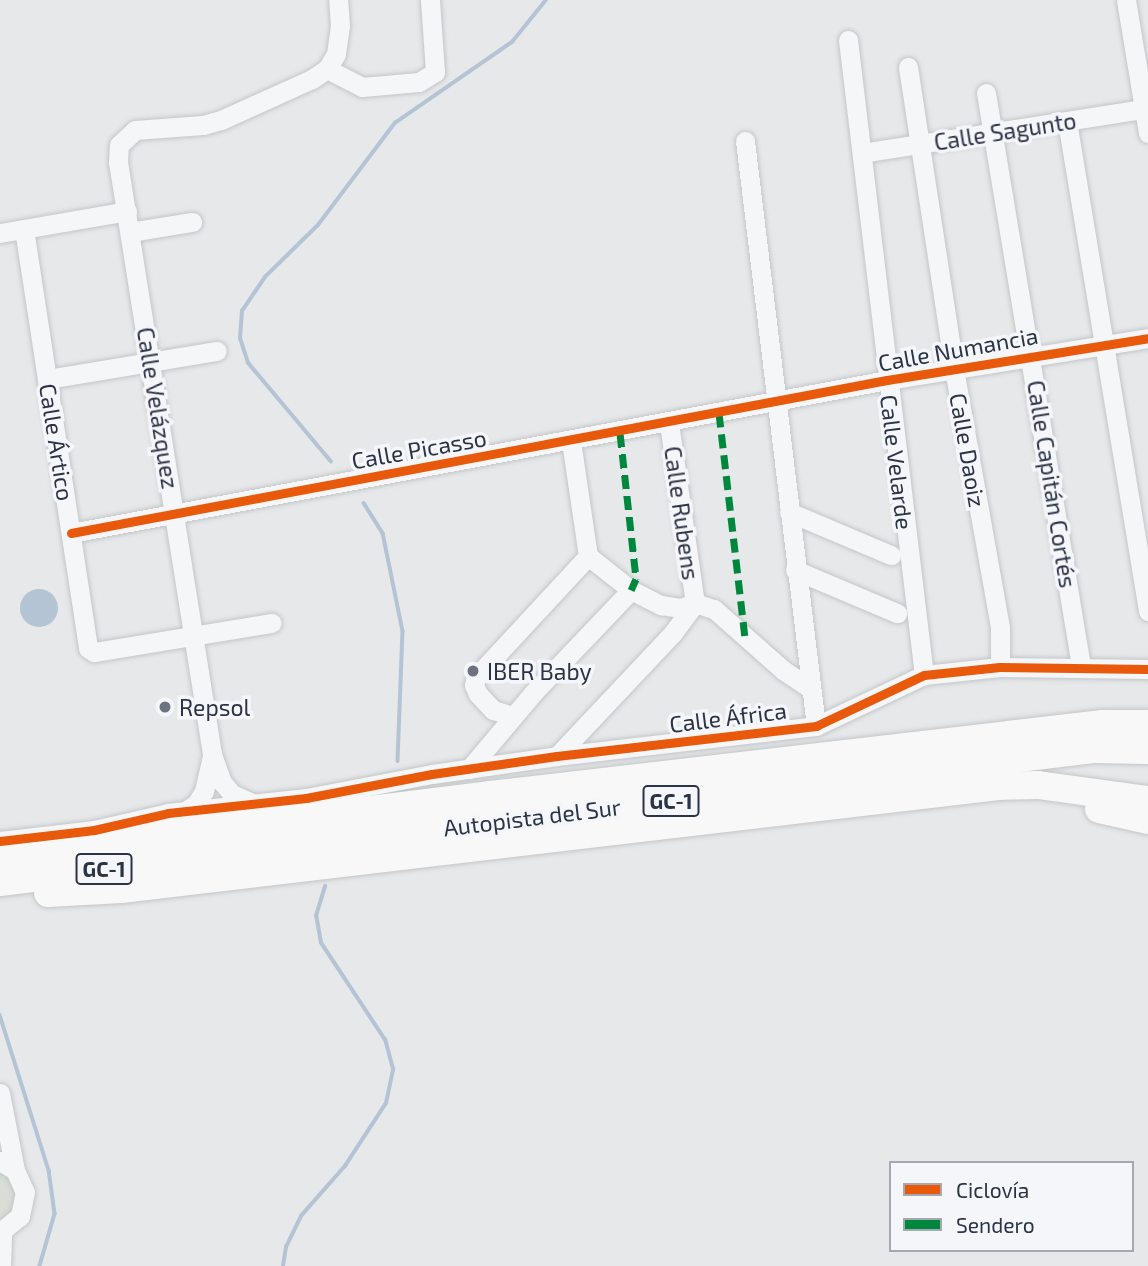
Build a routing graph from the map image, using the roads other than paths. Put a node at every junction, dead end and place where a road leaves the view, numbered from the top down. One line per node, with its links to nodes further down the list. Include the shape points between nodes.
1 (338, 0): 6 (street, via 340,42)
2 (430, 0): 6 (street, via 435,72 419,82 362,87)
3 (1126, 0): 8 (street)
4 (848, 40): 14 (street, Calle Velarde)
5 (908, 67): 13 (street, Calle Daoiz)
6 (327, 69): 15 (street, Calle Velázquez, via 220,120 135,130 119,145)
7 (986, 93): 10 (street, Calle Capitán Cortés)
8 (1146, 108): 9 (street, Calle Sagunto); 11 (street)
9 (1067, 121): 10 (street, Calle Sagunto); 20 (street)
10 (993, 132): 13 (street, Calle Sagunto); 22 (street, Calle Capitán Cortés)
11 (1148, 133)
12 (745, 141): 27 (street)
13 (919, 144): 14 (street, Calle Sagunto); 24 (street, Calle Daoiz)
14 (862, 153): 26 (street, Calle Velarde)
15 (127, 211): 17 (street); 18 (street, Calle Velázquez)
16 (192, 222): 18 (street)
17 (13, 231): 25 (street, Calle Ártico)
18 (130, 232): 23 (street, Calle Velázquez)
19 (1148, 338): 20 (street, Calle Numancia)
20 (1105, 345): 22 (street, Calle Numancia); 38 (street)
21 (216, 351): 23 (street)
22 (1031, 356): 24 (street, Calle Numancia); 43 (street, Calle Capitán Cortés)
23 (151, 363): 25 (street); 31 (street, Calle Velázquez)
24 (954, 369): 26 (street, Calle Numancia); 42 (street, Calle Daoiz, via 1000,628)
25 (47, 379): 32 (street, Calle Ártico)
26 (887, 380): 27 (street, Calle Numancia); 45 (street, Calle Velarde)
27 (775, 402): 28 (street, Calle Picasso); 30 (street)
28 (669, 423): 29 (street, Calle Picasso); 37 (street, Calle Rubens)
29 (571, 441): 31 (street, Calle Picasso); 34 (street)
30 (789, 512): 33 (street); 35 (street)
31 (175, 515): 32 (street, Calle Picasso); 41 (street, Calle Velázquez)
32 (71, 533): 41 (street, Calle Ártico, via 88,648 94,652)
33 (891, 555)
34 (588, 556): 36 (street); 47 (street, via 476,677 478,694)
35 (795, 570): 39 (street); 46 (street)
36 (631, 590): 37 (street, via 680,608); 48 (street)
37 (695, 603): 46 (street, via 714,609); 54 (street, via 672,634)
38 (1148, 611)
39 (897, 613)
40 (272, 623): 41 (street)
41 (195, 636): 53 (street, Calle Velázquez)
42 (1000, 667): 43 (street, Calle África); 45 (street, Calle África)
43 (1078, 668): 44 (street, Calle África)
44 (1148, 669)
45 (924, 675): 50 (street, Calle África)
46 (810, 688): 50 (street)
47 (493, 710): 48 (street); 51 (street)
48 (513, 716): 51 (street)
49 (1148, 724): 57 (highway, Autopista del Sur / GC-1, via 1103,724)
50 (816, 726): 54 (street, Calle África)
51 (493, 739): 55 (street)
52 (1148, 750): 65 (highway, Autopista del Sur / GC-1, via 1082,751)
53 (212, 754): 61 (street, Calle Velázquez, via 222,782 232,794); 62 (street, Calle Velázquez, via 204,791)
54 (557, 756): 55 (street, Calle África)
55 (469, 769): 58 (street, Calle África)
56 (998, 786): 60 (highway, via 1038,785); 63 (highway, via 1051,793 1106,812); 65 (highway, via 121,889)
57 (491, 795): 59 (highway, via 440,793); 65 (highway, Autopista del Sur / GC-1)
58 (306, 798): 59 (highway); 61 (street, Calle África)
59 (353, 800): 64 (highway)
60 (1148, 800)
61 (253, 803): 62 (street, Calle África)
62 (187, 810): 64 (street, Calle África)
63 (1148, 820)
64 (94, 830): 65 (street, Calle África)
65 (6, 868)
66 (0, 1094): 67 (street)
67 (6, 1115): 68 (street); 69 (street)
68 (0, 1143)
69 (7, 1166): 70 (street, via 25,1192 24,1205 12,1225)
70 (1, 1232): 71 (street)
71 (1, 1266)

